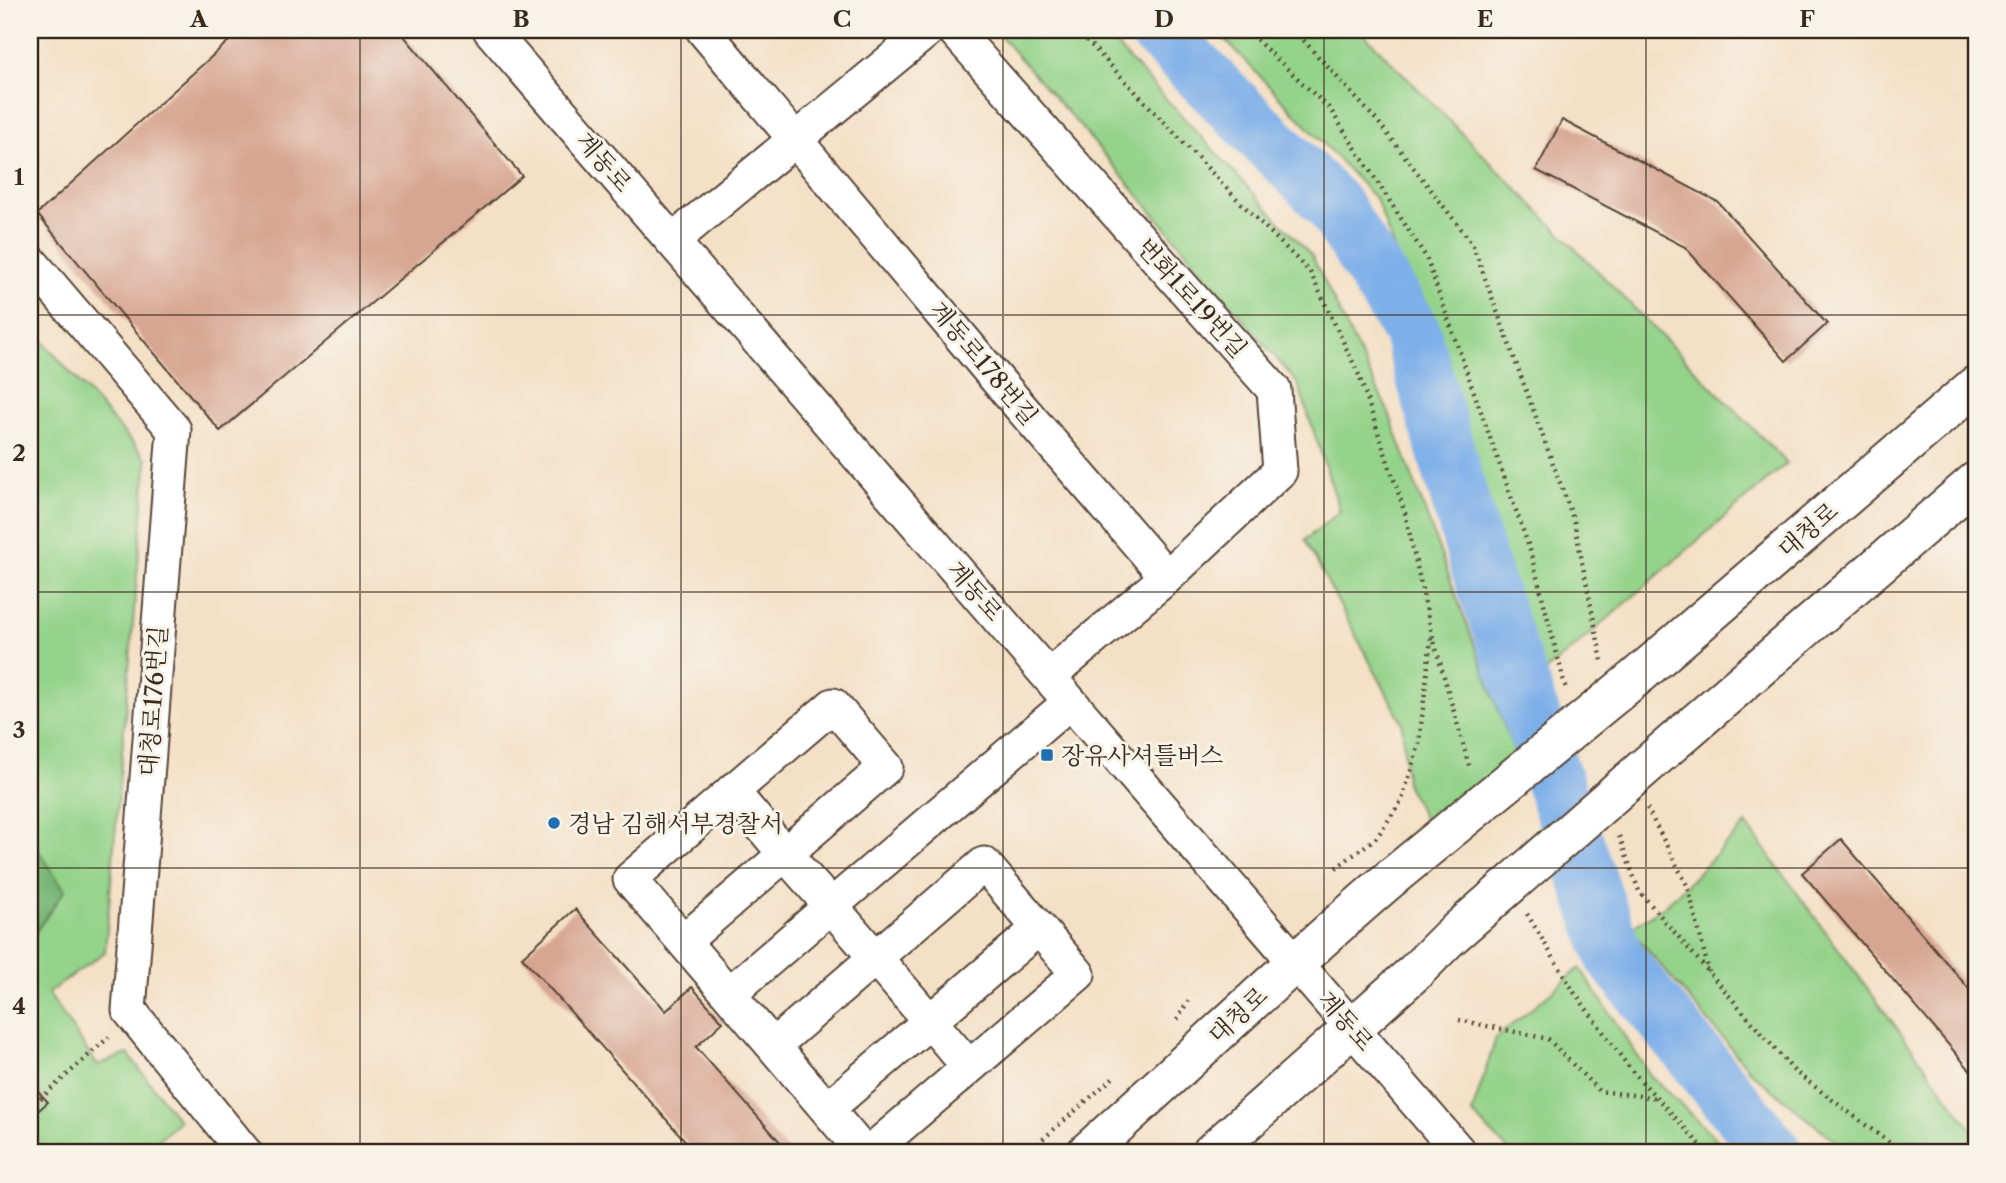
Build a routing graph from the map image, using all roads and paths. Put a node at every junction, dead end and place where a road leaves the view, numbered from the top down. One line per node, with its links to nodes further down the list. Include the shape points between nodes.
1 (490, 30): 9 (street, 계동로)
2 (703, 30): 8 (street, 계동로178번길)
3 (928, 30): 8 (street)
4 (954, 30): 13 (street, 번화1로19번길, via 1274,390 1280,471)
5 (1077, 30): 14 (path, via 1310,272 1359,375 1405,513)
6 (1246, 30): 17 (path, via 1330,109 1426,257 1530,551)
7 (1294, 30): 15 (path, via 1378,123 1472,243 1574,521)
8 (795, 138): 9 (street); 13 (street, 계동로178번길)
9 (672, 241): 16 (street, 계동로)
10 (30, 261): 34 (street, 대청로176번길, via 174,430 129,1010)
11 (1976, 385): 15 (main road, 대청로)
12 (1976, 481): 37 (main road, bridge)
13 (1167, 577): 16 (street)
14 (1432, 634): 19 (path); 24 (path, via 1419,744 1402,800 1377,837)
15 (1621, 671): 30 (main road, 대청로, bridge)
16 (1049, 676): 18 (street, 계동로)
17 (1567, 695)
18 (1070, 702): 25 (street); 30 (street, 계동로)
19 (1472, 776)
20 (732, 791): 23 (street); 23 (street, via 832,705 886,767); 28 (street, via 630,879)
21 (1646, 806): 31 (path, via 1688,887)
22 (1615, 826): 31 (path, via 1639,891)
23 (785, 854): 25 (street); 28 (street)
24 (1336, 868)
25 (831, 906): 29 (street); 32 (street)
26 (1526, 912): 42 (path, via 1574,992)
27 (1039, 928): 29 (street, via 984,864); 36 (street); 40 (street, via 1078,974)
28 (684, 941): 32 (street)
29 (874, 959): 36 (street); 39 (street)
30 (1295, 962): 37 (street, 계동로); 48 (main road, 대청로)
31 (1710, 973): 52 (path, via 1794,1071)
32 (729, 994): 39 (street)
33 (1188, 1001): 38 (path)
34 (133, 1016): 43 (path); 45 (street)
35 (1459, 1020): 42 (path, via 1548,1039 1599,1091)
36 (929, 1021): 40 (street); 44 (street)
37 (1352, 1027): 49 (main road); 50 (street, 계동로)
38 (1167, 1029)
39 (773, 1046): 44 (street)
40 (969, 1068): 46 (street)
41 (1117, 1073): 47 (path)
42 (1657, 1098): 51 (path)
43 (30, 1108)
44 (827, 1109): 46 (street)
45 (245, 1153)
46 (867, 1153)
47 (1027, 1153)
48 (1086, 1153)
49 (1211, 1153)
50 (1460, 1153)
51 (1708, 1153)
52 (1903, 1153)

